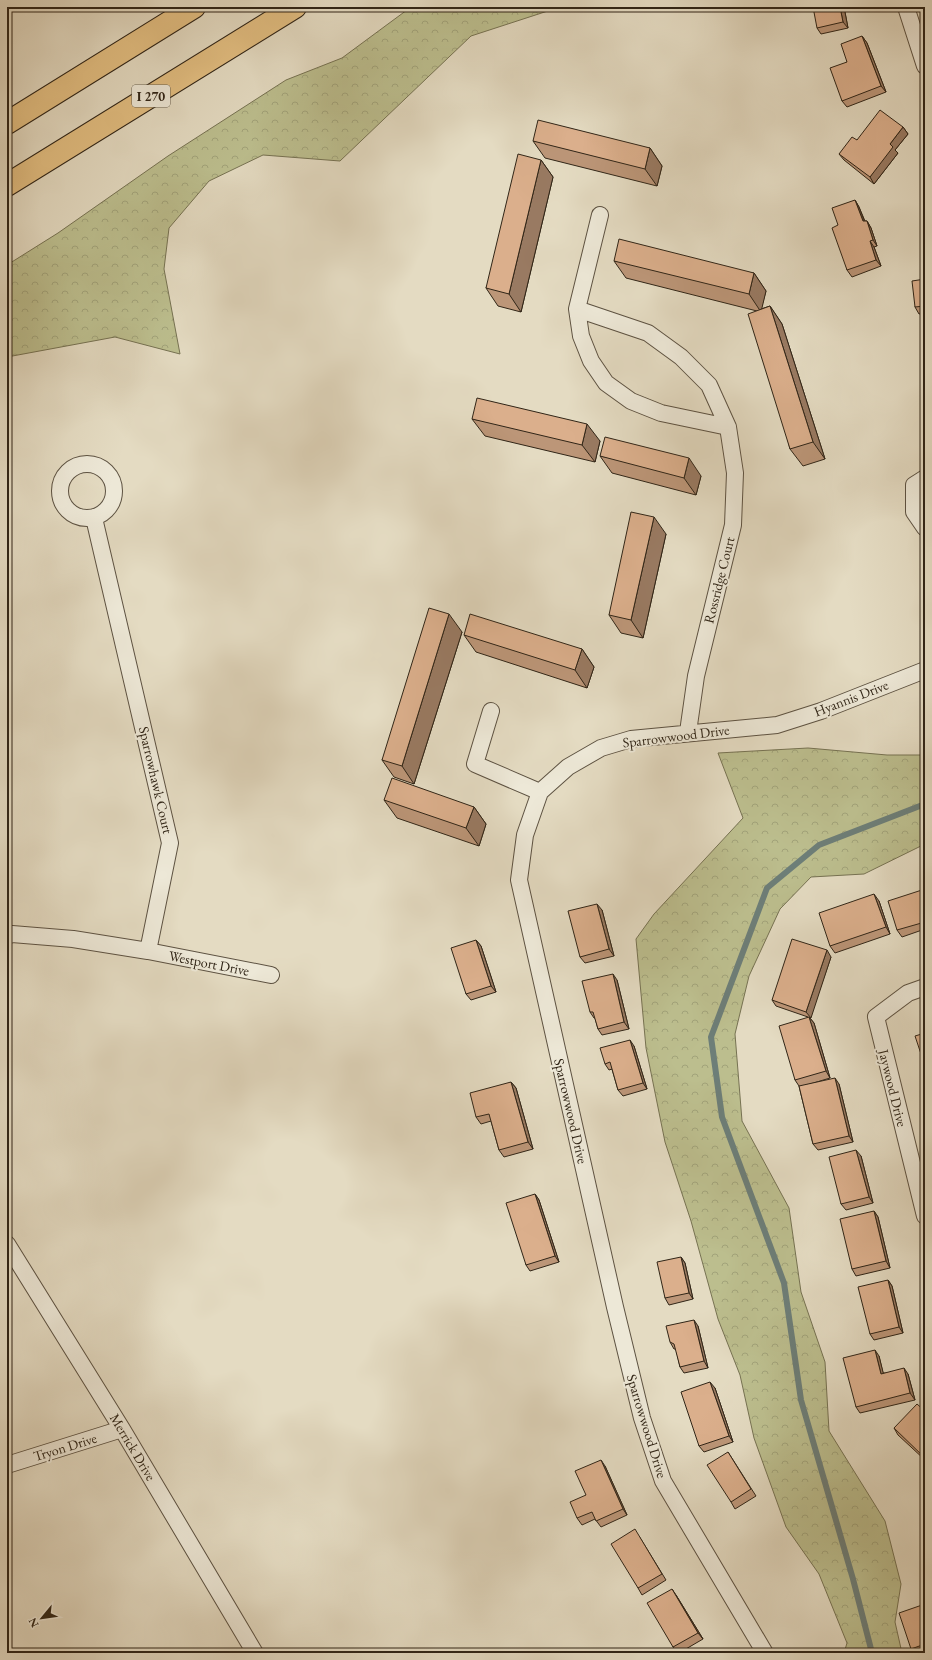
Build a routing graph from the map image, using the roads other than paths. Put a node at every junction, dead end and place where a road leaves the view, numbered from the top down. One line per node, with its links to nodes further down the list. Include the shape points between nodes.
1 (194, 7): 5 (highway)
2 (295, 7): 6 (highway, I 270)
3 (906, 7): 4 (street)
4 (925, 66)
5 (7, 123)
6 (7, 186)
7 (600, 215): 8 (street)
8 (578, 309): 9 (street, Rossridge Court, via 648,333 681,357 710,385); 9 (street, via 581,336 591,361 606,382 631,401 661,413)
9 (728, 427): 16 (street, Rossridge Court, via 735,473 733,525 696,676)
10 (925, 478): 12 (street, via 914,485 914,512)
11 (94, 518): 19 (street, Sparrowhawk Court, via 170,843)
12 (925, 528)
13 (925, 670): 15 (street, Hyannis Drive, via 821,711)
14 (491, 712): 17 (street, via 475,764)
15 (777, 725): 16 (street, Sparrowwood Drive)
16 (688, 732): 17 (street, Sparrowwood Drive, via 631,738 601,748 568,767)
17 (540, 792): 27 (street, Sparrowwood Drive, via 525,835 519,880 642,1418 663,1481)
18 (7, 936): 19 (street, via 12,934 73,939)
19 (148, 952): 20 (street, Westport Drive)
20 (271, 975)
21 (925, 987): 22 (street, Jaywood Drive, via 908,993 876,1017)
22 (925, 1216)
23 (7, 1244): 24 (street, Merrick Drive)
24 (122, 1429): 25 (street, Tryon Drive); 26 (street, Merrick Drive)
25 (7, 1465)
26 (255, 1653)
27 (765, 1653)

